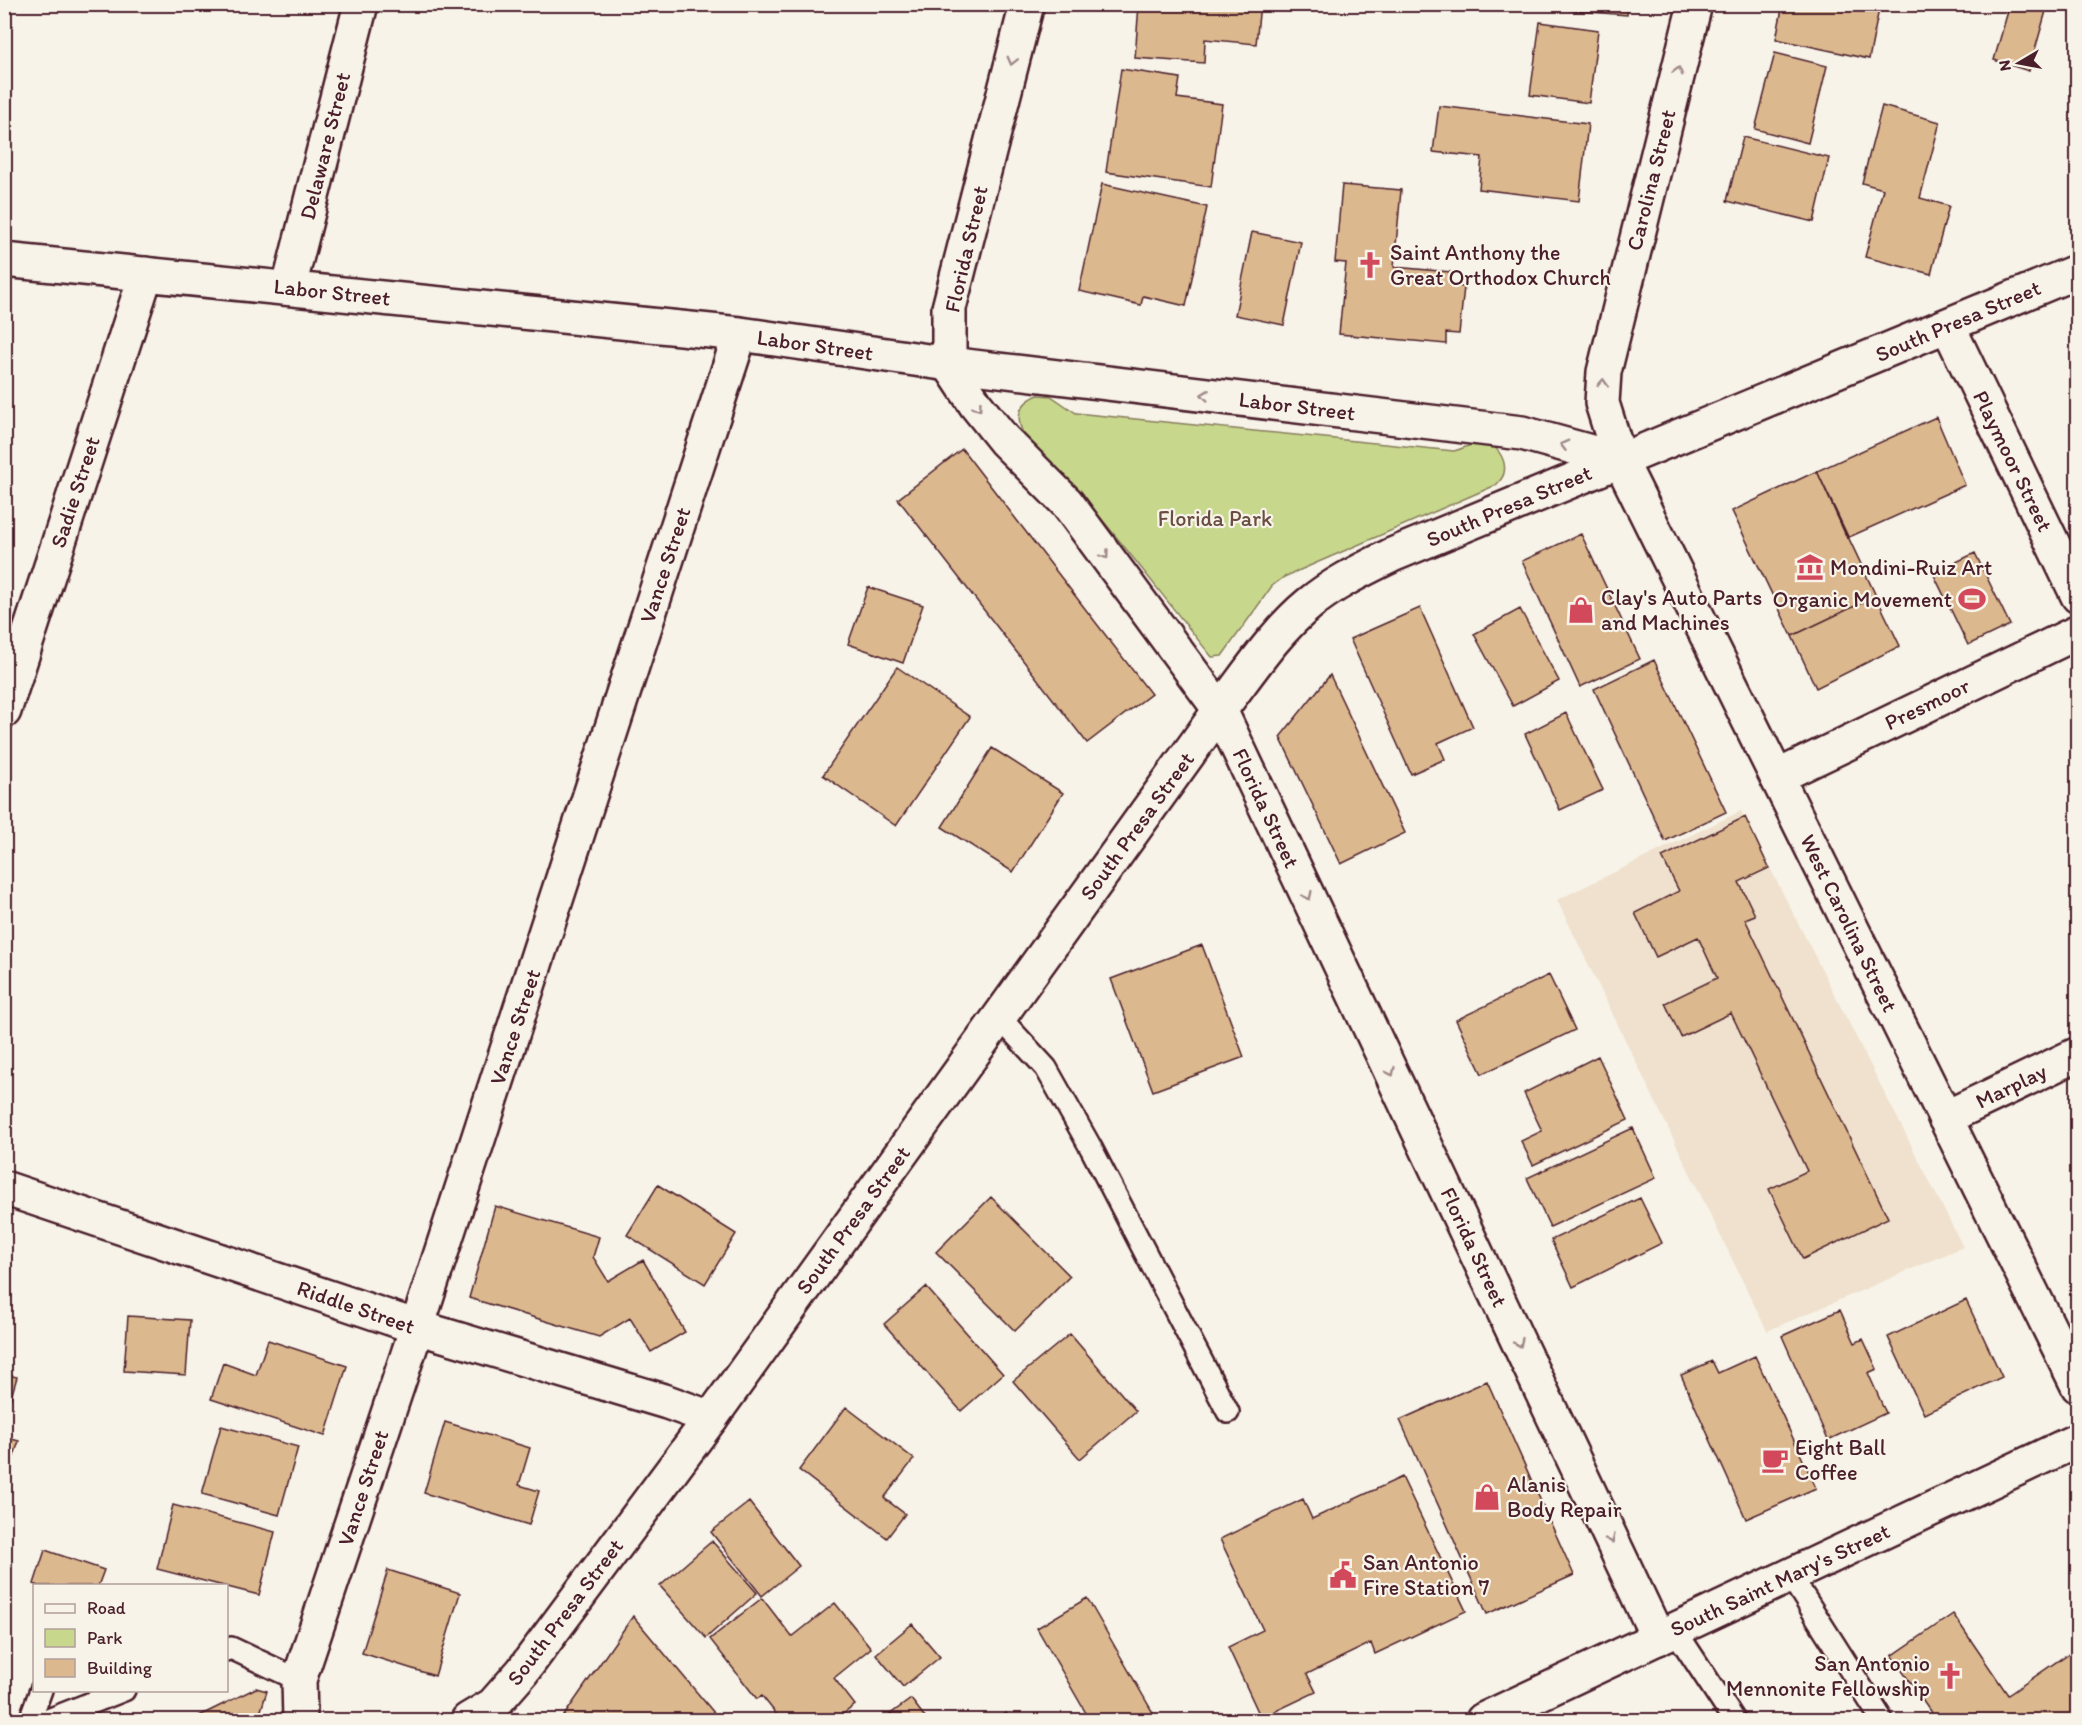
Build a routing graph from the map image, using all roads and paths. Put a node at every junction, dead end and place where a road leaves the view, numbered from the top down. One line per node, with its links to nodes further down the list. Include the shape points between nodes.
1 (361, 4): 7 (street, Delaware Street)
2 (1027, 4): 10 (street, Florida Street, one-way to 10, via 949,308)
3 (1695, 4): 11 (street, Carolina Street, one-way to 3, via 1602,403 1604,372)
4 (4, 260): 6 (street, Labor Street)
5 (2078, 271): 8 (street, South Presa Street)
6 (146, 274): 7 (street, Labor Street); 15 (street, Sadie Street)
7 (289, 287): 9 (street, Labor Street)
8 (1948, 326): 11 (street, South Presa Street); 12 (street, Playmoor Street)
9 (740, 334): 10 (street, Labor Street); 21 (street, Vance Street)
10 (949, 364): 11 (street, Labor Street, one-way to 10, via 1522,433); 14 (street, Florida Street, one-way to 14, via 1004,440 1067,503)
11 (1620, 460): 14 (street, South Presa Street, via 1392,555 1345,580 1309,604 1281,633); 16 (street, West Carolina Street)
12 (2078, 596)
13 (2078, 632): 16 (street, Presmoor)
14 (1220, 710): 17 (street, South Presa Street); 27 (street, Florida Street, one-way to 27)
15 (4, 711)
16 (1777, 777): 19 (street, West Carolina Street)
17 (999, 1017): 23 (lane, via 1046,1068); 24 (street, South Presa Street)
18 (2078, 1054): 19 (street, Marplay)
19 (1945, 1118): 22 (street, West Carolina Street)
20 (4, 1188): 21 (street, Riddle Street)
21 (417, 1327): 24 (street, Riddle Street); 29 (street, Vance Street)
22 (2078, 1386)
23 (1228, 1412)
24 (711, 1418): 32 (street, South Presa Street, via 522,1672)
25 (2078, 1440): 26 (street, South Saint Mary's Street)
26 (1790, 1575): 27 (street, South Saint Mary's Street); 38 (lane)
27 (1666, 1634): 36 (street, South Saint Mary's Street); 37 (lane)
28 (228, 1649): 29 (lane)
29 (299, 1680): 35 (street, Vance Street)
30 (40, 1692): 33 (lane)
31 (119, 1692): 34 (lane)
32 (479, 1717)
33 (30, 1720)
34 (48, 1720)
35 (300, 1720)
36 (1484, 1720)
37 (1734, 1720)
38 (1882, 1720)

